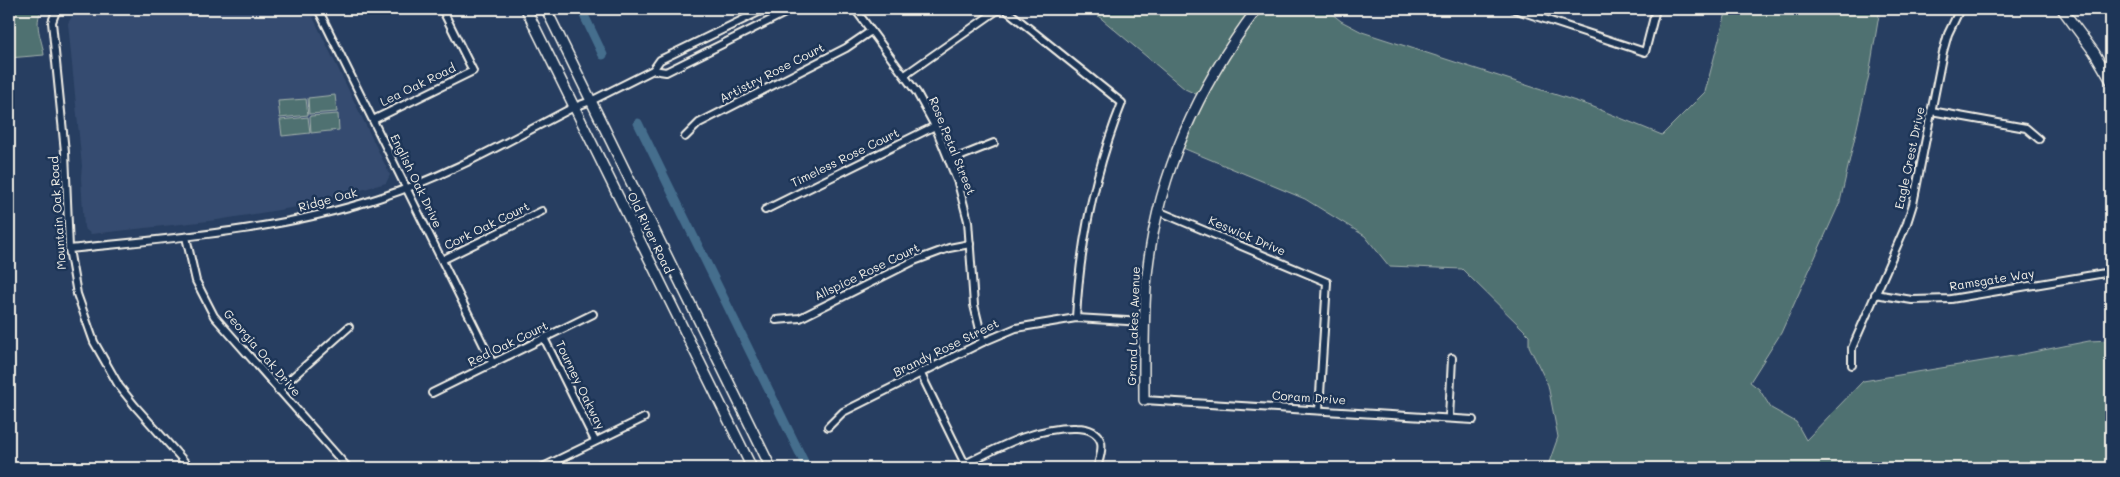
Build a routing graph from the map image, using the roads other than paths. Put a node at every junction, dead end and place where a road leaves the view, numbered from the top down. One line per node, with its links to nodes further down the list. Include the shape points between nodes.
1 (318, 9): 23 (street, English Oak Drive)
2 (442, 9): 23 (street, Lea Oak Road, via 473,71)
3 (526, 9): 21 (main road, Old River Road)
4 (546, 9): 20 (main road, Old River Road)
5 (765, 9): 17 (street, Ridge Oak, via 660,60)
6 (792, 9): 17 (street, via 666,72)
7 (854, 9): 16 (street, Rose Petal Street)
8 (999, 9): 18 (street)
9 (1005, 9): 40 (street, via 1122,103 1101,161 1086,220)
10 (1257, 9): 32 (main road, Grand Lakes Avenue, via 1224,55 1200,97 1171,166)
11 (1514, 9): 12 (street, via 1645,52)
12 (1656, 9)
13 (1960, 9): 22 (street, Eagle Crest Drive, via 1942,52)
14 (2062, 9): 19 (main road)
15 (58, 10): 35 (street, Mountain Oak Road, via 52,22 65,152)
16 (871, 31): 18 (street, Rose Petal Street); 25 (street, Artistry Rose Court, via 846,48 698,123)
17 (653, 70): 20 (street, Ridge Oak)
18 (905, 75): 24 (street, Rose Petal Street)
19 (2111, 81)
20 (591, 101): 21 (street, Ridge Oak); 64 (main road, Old River Road)
21 (574, 107): 29 (street, Ridge Oak, via 470,162); 63 (main road, Old River Road)
22 (1931, 111): 26 (street, via 2026,128); 38 (street, Eagle Crest Drive, via 1913,204)
23 (373, 120): 29 (street, English Oak Drive)
24 (935, 126): 28 (street, Rose Petal Street); 30 (street, Timeless Rose Court)
25 (685, 137)
26 (2039, 139)
27 (994, 143): 28 (street)
28 (949, 161): 34 (street, Rose Petal Street, via 964,202)
29 (406, 188): 33 (street, Ridge Oak, via 312,217); 36 (street, English Oak Drive)
30 (765, 210)
31 (542, 211): 36 (street, Cork Oak Court)
32 (1158, 211): 42 (main road, Grand Lakes Avenue, via 1147,273); 53 (street, Keswick Drive, via 1327,282)
33 (186, 237): 35 (street, Ridge Oak); 50 (street, Georgia Oak Drive, via 196,281 214,316)
34 (970, 244): 41 (street, Allspice Rose Court, via 923,257 800,318); 45 (street, Rose Petal Street, via 974,305)
35 (69, 249): 60 (street, Mountain Oak Road, via 82,310 106,364 135,406)
36 (442, 260): 47 (street, English Oak Drive)
37 (2111, 272): 38 (street, Ramsgate Way, via 1951,299 1912,300)
38 (1875, 294): 48 (street, Eagle Crest Drive, via 1852,348)
39 (593, 314): 44 (street, Red Oak Court)
40 (1076, 318): 42 (street, Brandy Rose Street); 45 (street, Brandy Rose Street, via 1016,328)
41 (776, 320)
42 (1144, 322): 52 (main road, Grand Lakes Avenue)
43 (349, 328): 50 (street)
44 (544, 338): 47 (street, Red Oak Court); 58 (street, Tourney Oakway)
45 (983, 342): 49 (street, Brandy Rose Street)
46 (1452, 358): 55 (street)
47 (493, 364): 51 (street, Red Oak Court)
48 (1852, 364)
49 (920, 372): 57 (street, Brandy Rose Street, via 843,412); 59 (street)
50 (278, 390): 61 (street, Georgia Oak Drive)
51 (432, 393)
52 (1144, 400): 53 (street, Coram Drive)
53 (1319, 410): 55 (street, Coram Drive)
54 (644, 418): 58 (street)
55 (1448, 418): 56 (street, Coram Drive)
56 (1473, 420)
57 (828, 427)
58 (595, 441): 62 (street)
59 (965, 464): 65 (street); 66 (street, via 1023,436 1049,429 1086,428 1098,436 1101,449)
60 (190, 468)
61 (348, 468)
62 (541, 468)
63 (752, 468)
64 (770, 468)
65 (957, 468)
66 (1097, 468)

